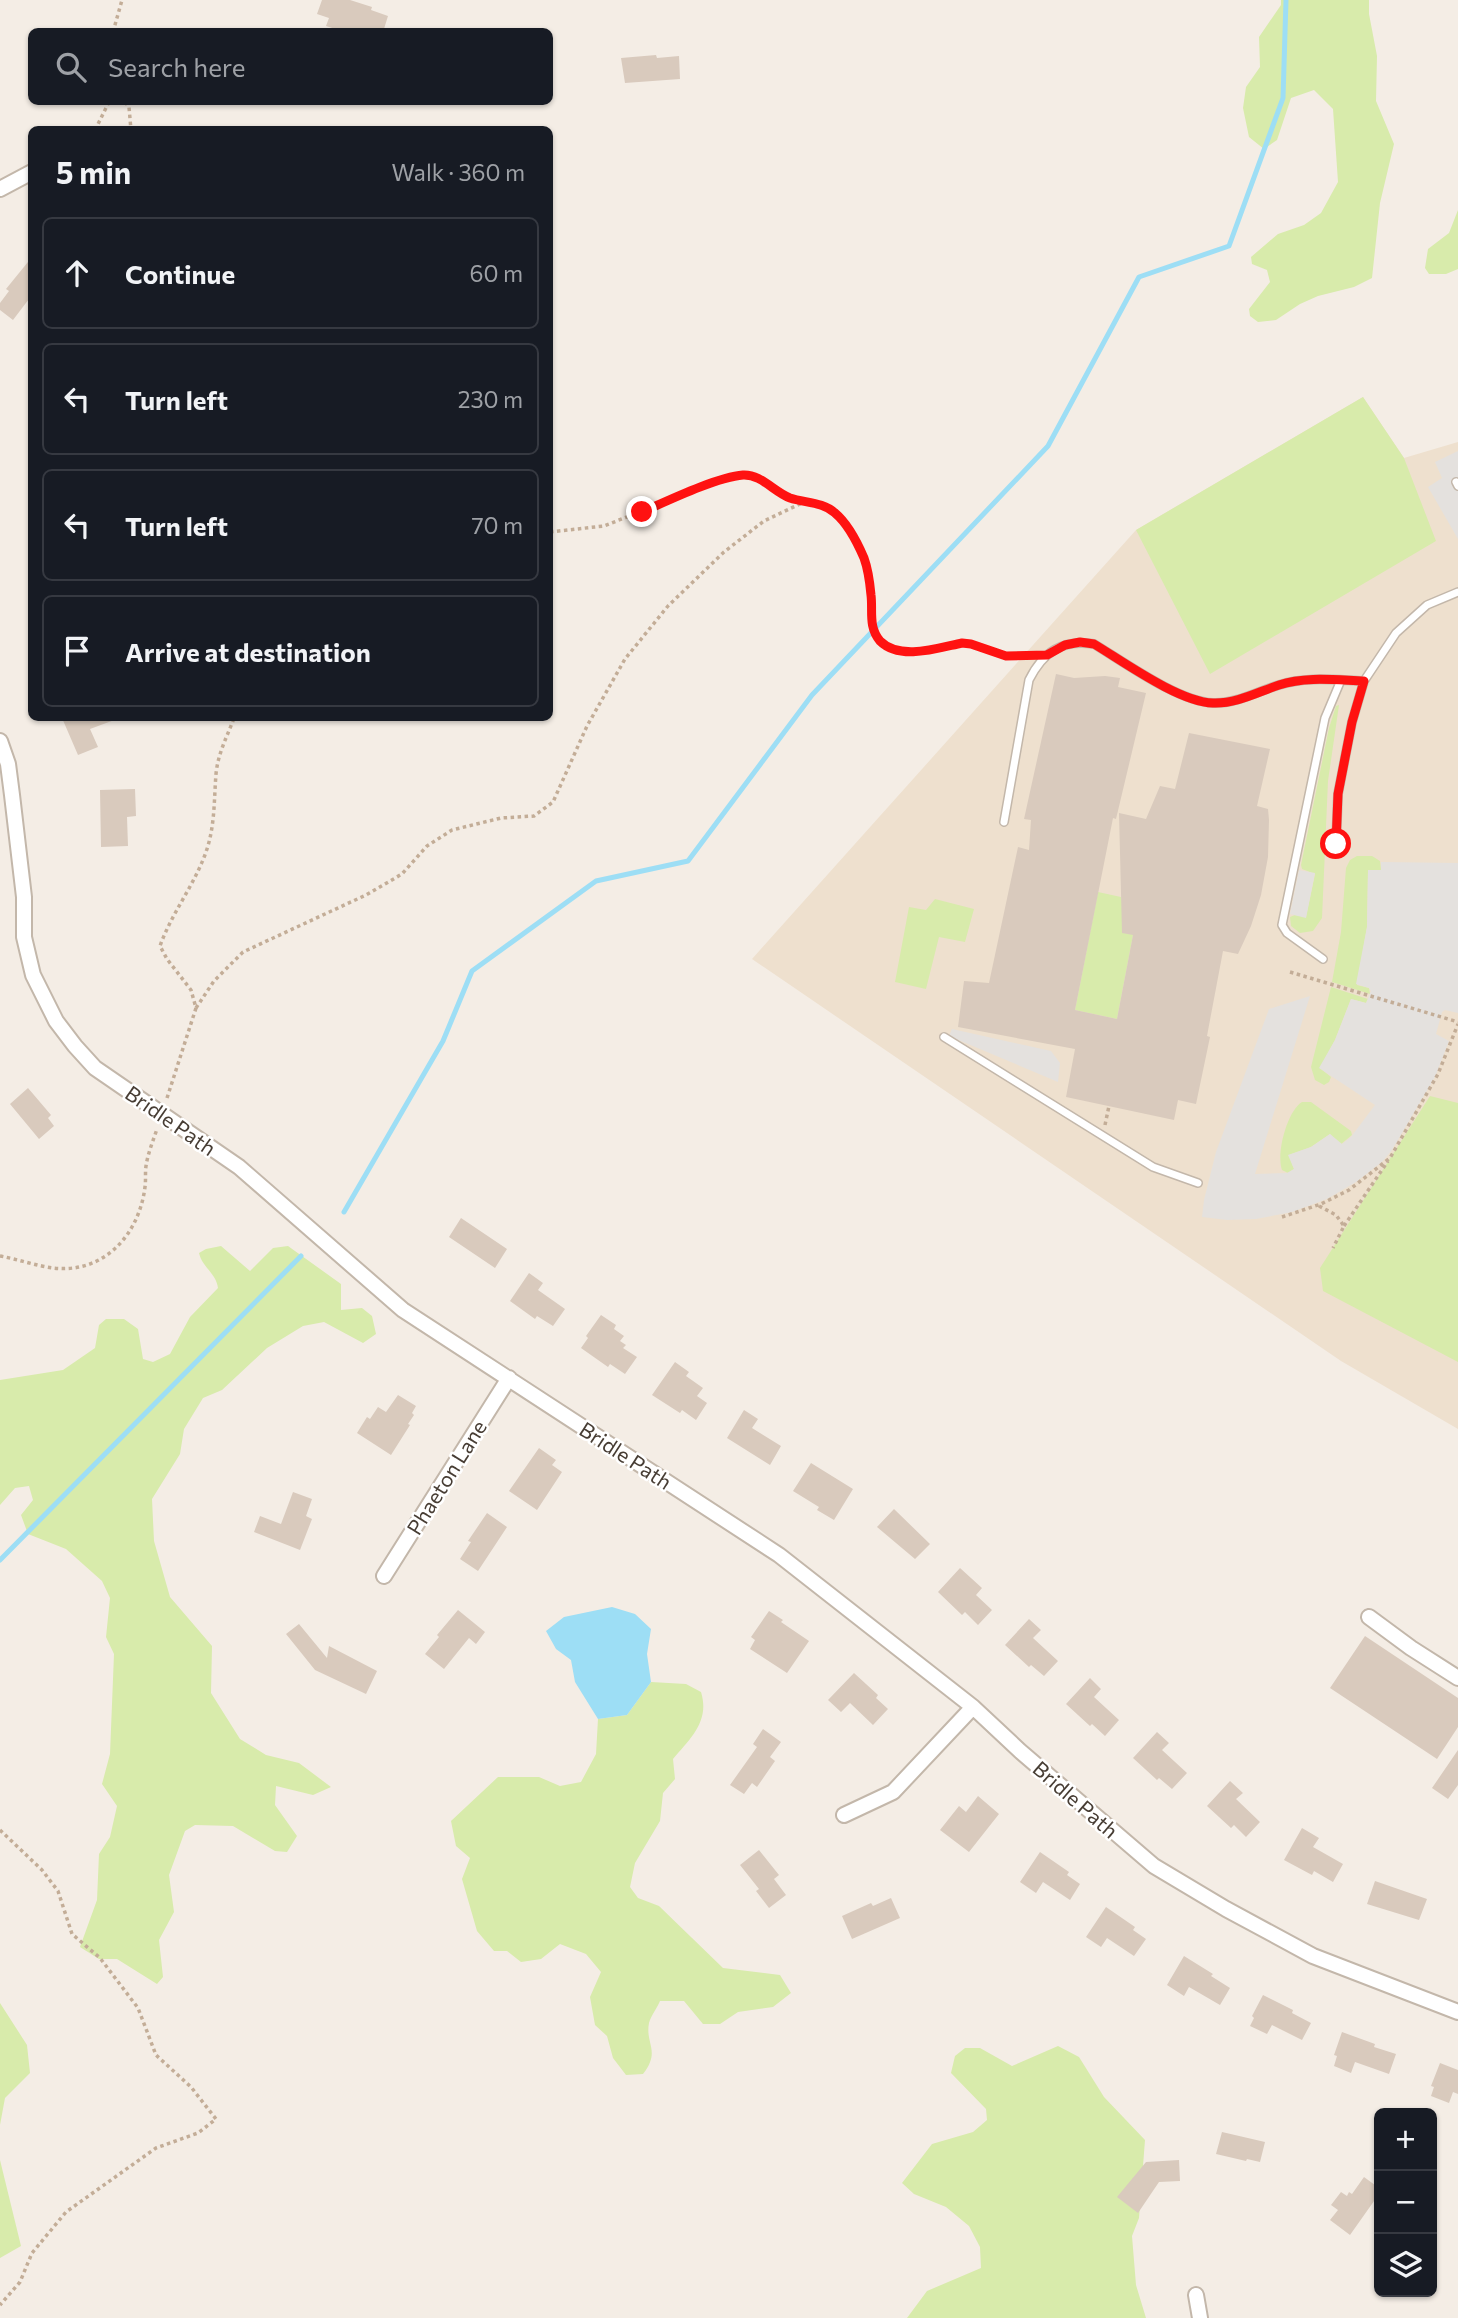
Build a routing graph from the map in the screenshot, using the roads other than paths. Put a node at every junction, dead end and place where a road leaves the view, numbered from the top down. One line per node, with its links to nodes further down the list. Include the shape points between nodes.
1 (28, 174): 2 (street)
2 (0, 189)
3 (1458, 592): 5 (lane, via 1427,605 1396,633)
4 (1341, 681): 5 (lane); 7 (lane, via 1306,679 1213,704 1173,690 1094,644 1065,645 1040,660 1029,681); 9 (lane, via 1325,718 1282,925)
5 (1364, 681): 8 (lane, via 1338,794)
6 (0, 741): 12 (street, Bridle Path, via 11,784 24,937 33,975 56,1021 75,1046 95,1068 239,1167 403,1310)
7 (1004, 822)
8 (1336, 844)
9 (1323, 959)
10 (944, 1037): 11 (lane, via 1153,1167)
11 (1198, 1183)
12 (509, 1378): 13 (street, Phaeton Lane); 16 (street, Bridle Path, via 779,1555)
13 (384, 1576)
14 (1369, 1617): 15 (street)
15 (1458, 1678)
16 (973, 1707): 17 (street, via 893,1792); 18 (street, Bridle Path, via 1154,1866 1313,1955)
17 (844, 1815)
18 (1458, 2012)
19 (1196, 2295): 20 (street)
20 (1200, 2318)

